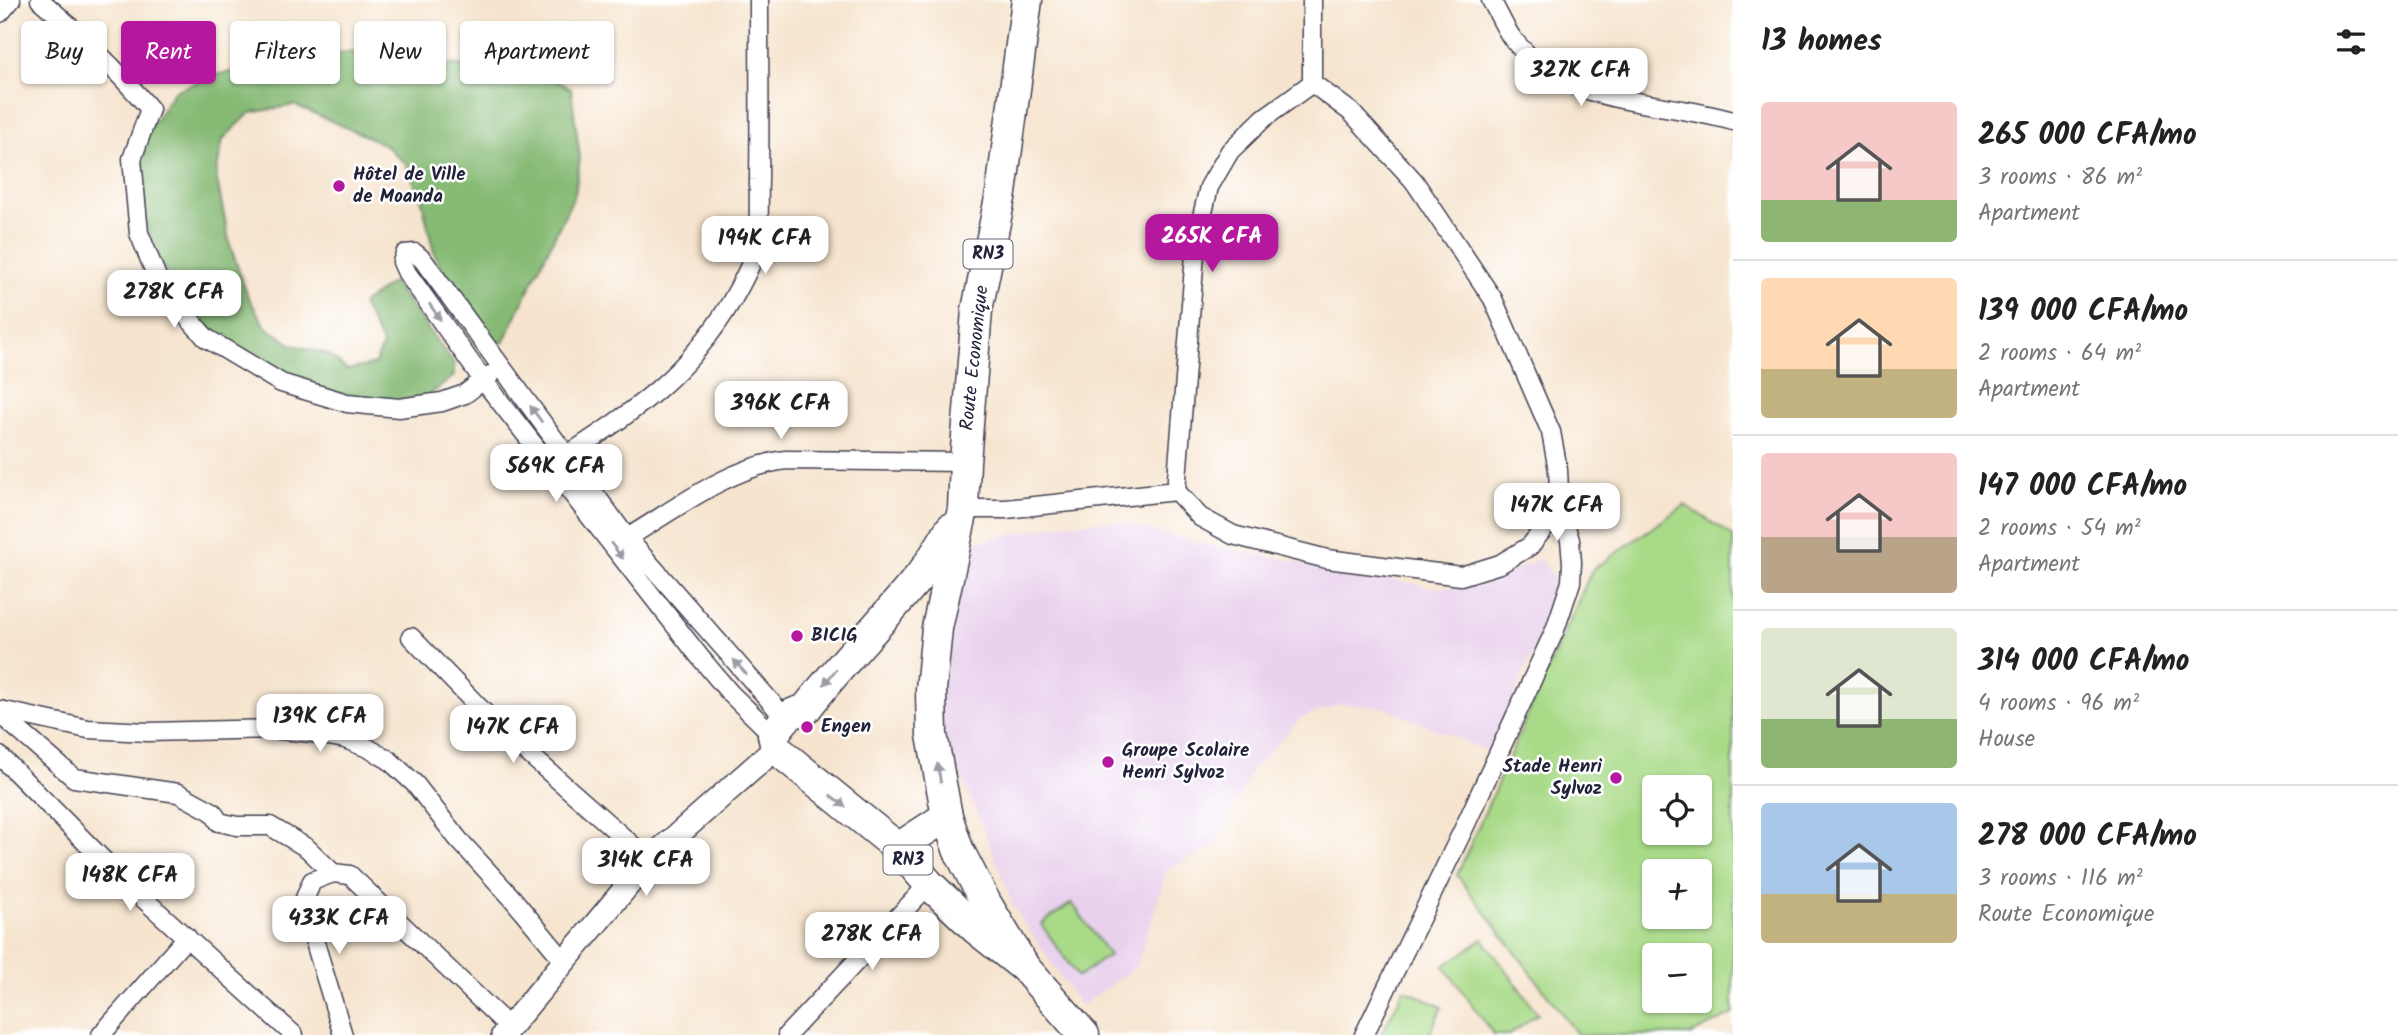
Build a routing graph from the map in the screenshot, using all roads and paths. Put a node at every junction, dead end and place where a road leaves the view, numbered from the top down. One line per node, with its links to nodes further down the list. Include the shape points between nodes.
1 (11, 0): 7 (street)
2 (40, 0): 11 (street, via 75,29 150,109 132,159 139,233 161,287 206,338 281,383 347,402 399,408 442,402)
3 (759, 0): 12 (street, via 760,139 754,254 713,332 684,366 633,412)
4 (1027, 0): 13 (highway, Route Economique / RN3, via 1001,194 977,310)
5 (1312, 0): 8 (street)
6 (1491, 0): 9 (street, via 1511,37 1537,63 1570,84 1612,98)
7 (0, 13)
8 (1312, 83): 14 (street, via 1264,118 1230,151 1209,187 1196,242); 15 (street, via 1351,112 1414,181 1493,299 1551,432)
9 (1733, 121)
10 (502, 366): 11 (street); 11 (street, one-way to 11, via 423,260 415,253 405,254 402,262 407,273); 12 (street, one-way to 10)
11 (483, 380): 22 (street, one-way to 22, via 722,684)
12 (566, 456): 17 (street)
13 (965, 462): 16 (highway, Route Economique / RN3); 17 (street, via 766,463 727,478)
14 (1176, 491): 15 (street, via 1200,517 1233,534 1327,559 1461,576 1500,565 1530,546); 16 (street, via 1006,509)
15 (1560, 508): 40 (street, via 1572,562 1571,582 1555,630)
16 (963, 509): 18 (highway); 19 (highway, Route Economique / RN3)
17 (628, 538): 22 (street, one-way to 17)
18 (891, 611): 19 (highway, via 910,614); 22 (highway, one-way to 22)
19 (937, 628): 25 (highway, Route Economique / RN3, one-way to 19, via 932,735)
20 (411, 637): 27 (street, via 496,725)
21 (0, 712): 29 (street, via 74,778 178,793 213,812 219,822 270,826 307,848); 32 (street, via 88,729 272,730 334,737 368,748 415,784)
22 (784, 728): 24 (highway, Route Economique / RN3); 24 (highway, via 797,732); 27 (street)
23 (0, 756): 31 (street, via 125,882)
24 (802, 773): 26 (highway, Route Economique / RN3, one-way to 26)
25 (947, 816): 26 (highway); 28 (highway, Route Economique / RN3)
26 (898, 848): 30 (highway, Route Economique / RN3)
27 (649, 860): 32 (street)
28 (968, 870): 30 (highway); 33 (highway, Route Economique / RN3)
29 (333, 873): 34 (street, via 350,875); 38 (street, via 312,881 303,903)
30 (929, 884): 33 (highway, Route Economique / RN3); 35 (street)
31 (187, 937): 36 (street); 37 (street)
32 (565, 962): 34 (street)
33 (1025, 968): 39 (highway, Route Economique / RN3)
34 (506, 1031)
35 (790, 1034)
36 (101, 1035)
37 (295, 1035)
38 (343, 1035)
39 (1084, 1035)
40 (1364, 1035)

